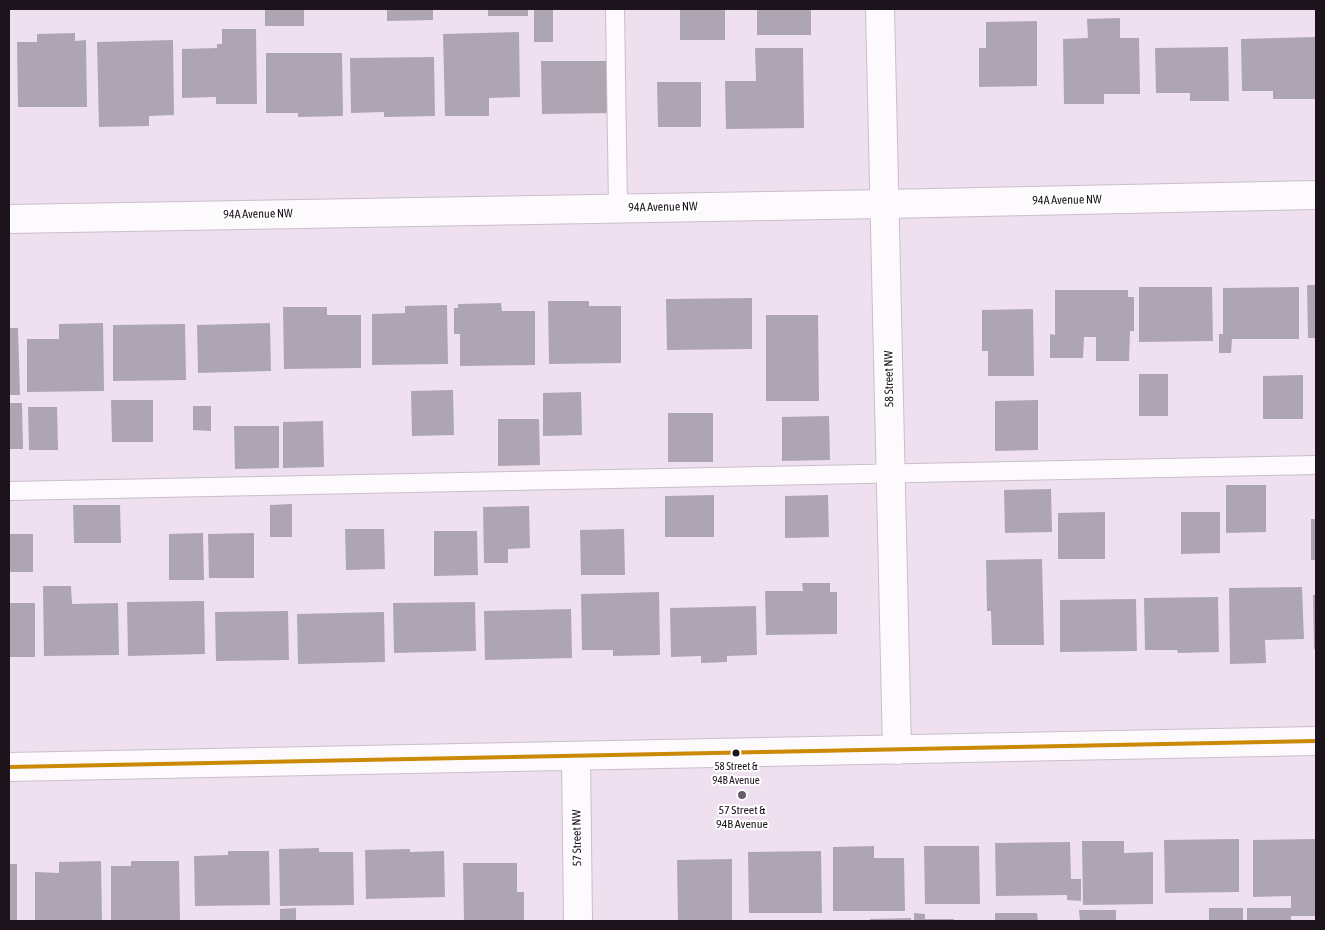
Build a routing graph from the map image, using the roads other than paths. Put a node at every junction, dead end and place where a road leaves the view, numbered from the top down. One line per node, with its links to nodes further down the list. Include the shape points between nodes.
1 (615, 9): 5 (lane)
2 (880, 9): 4 (street, 58 Street NW)
3 (1316, 195): 4 (street, 94A Avenue NW)
4 (884, 204): 5 (street, 94A Avenue NW); 8 (street, 58 Street NW)
5 (618, 208): 6 (street, 94A Avenue NW)
6 (9, 219)
7 (1316, 465): 8 (lane)
8 (891, 473): 9 (lane); 11 (street, 58 Street NW)
9 (9, 491)
10 (1316, 741): 11 (street)
11 (897, 750): 12 (street)
12 (576, 756): 13 (street); 14 (street, 57 Street NW)
13 (9, 767)
14 (578, 921)

